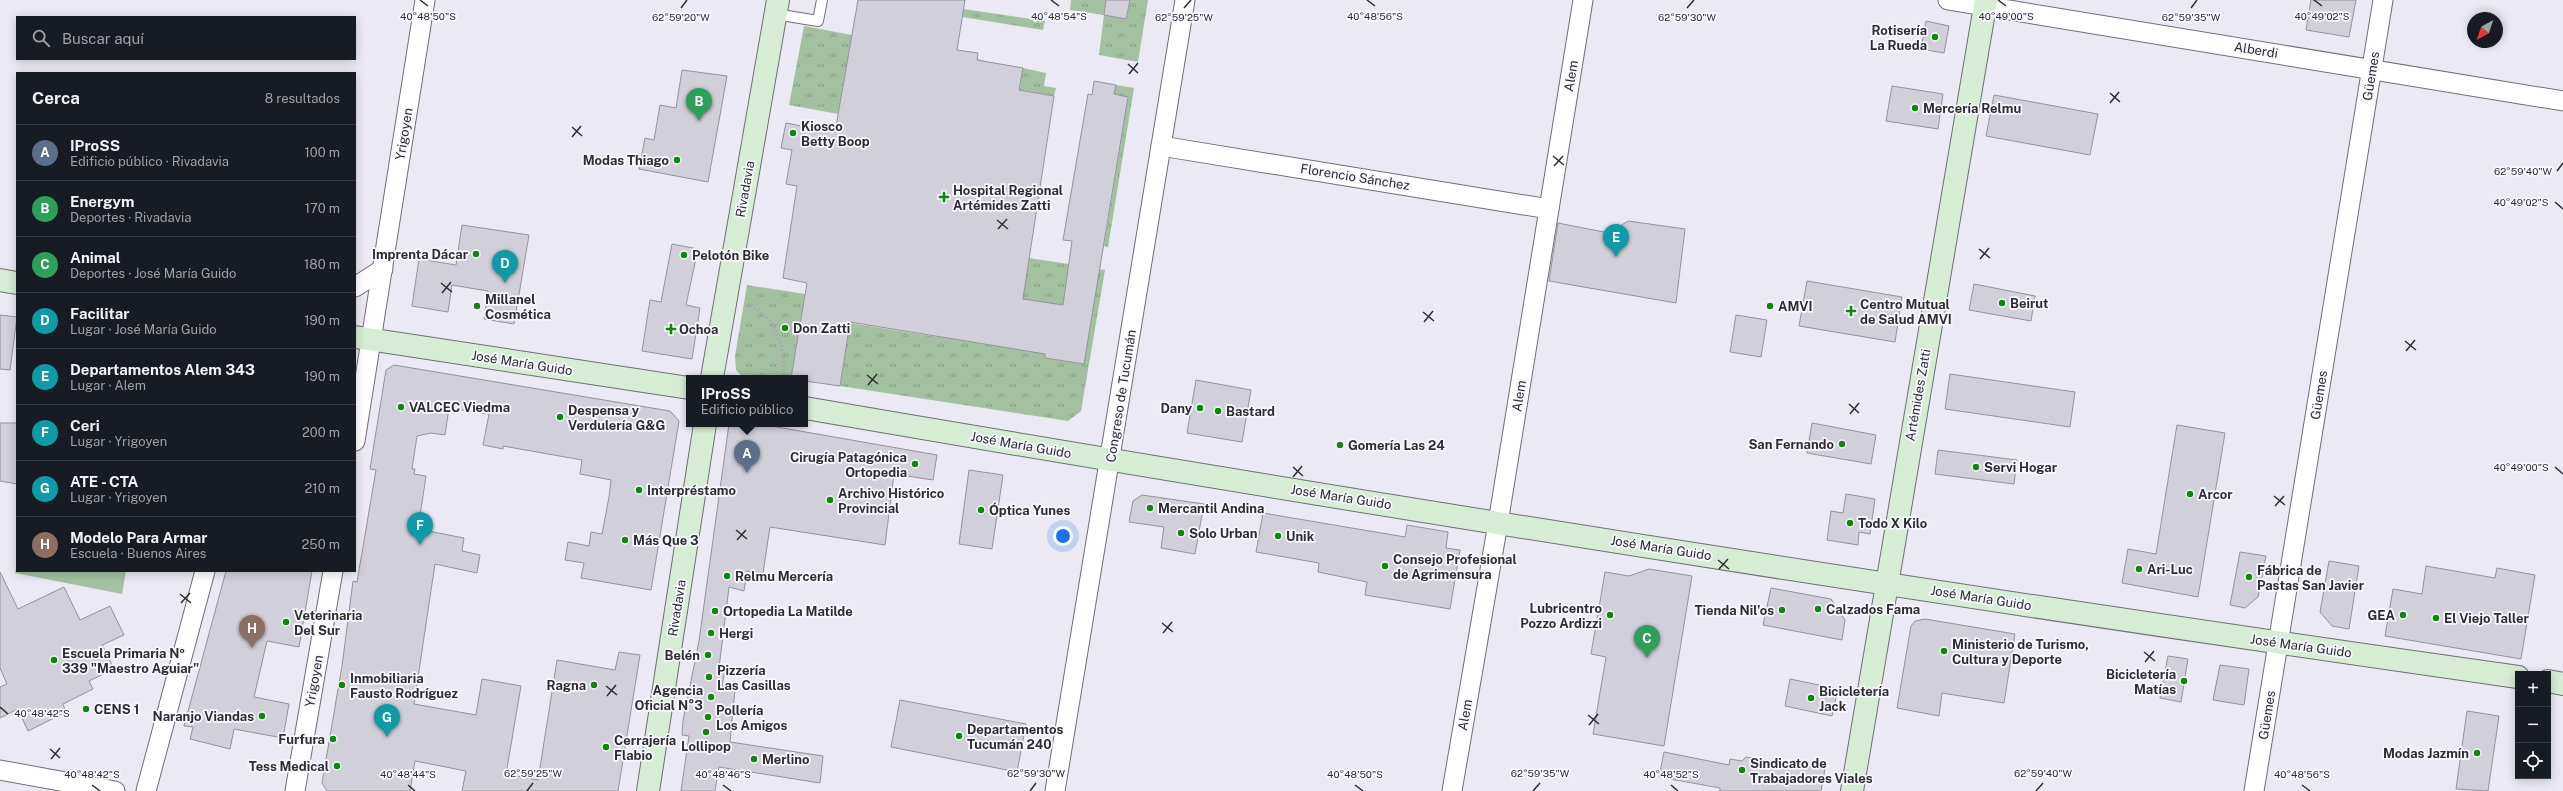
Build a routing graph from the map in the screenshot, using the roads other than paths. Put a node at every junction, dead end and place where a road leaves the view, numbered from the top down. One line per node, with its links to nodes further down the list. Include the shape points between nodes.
1 (425, 0): 13 (street, Yrigoyen)
2 (822, 0): 8 (lane, via 818,21)
3 (1185, 0): 11 (street, Congreso de Tucumán)
4 (1583, 0): 12 (street, Alem)
5 (1948, 0): 7 (street, Alberdi)
6 (2383, 0): 9 (street, Güemes)
7 (1986, 3): 9 (street, Alberdi); 27 (main road, Artémides Zatti)
8 (776, 7): 18 (main road, Rivadavia)
9 (2372, 70): 10 (street, Alberdi); 28 (street, Güemes)
10 (2563, 101)
11 (1161, 146): 12 (street, Florencio Sánchez); 23 (street, Congreso de Tucumán)
12 (1549, 209): 24 (street, Alem)
13 (383, 269): 16 (street); 17 (street, Yrigoyen)
14 (0, 280): 15 (main road)
15 (16, 283)
16 (356, 286)
17 (364, 338): 19 (main road, José María Guido); 22 (street, Yrigoyen)
18 (713, 375)
19 (686, 388)
20 (808, 409): 23 (main road, José María Guido)
21 (705, 427): 36 (main road, Rivadavia)
22 (356, 430)
23 (1110, 460): 24 (main road, José María Guido); 37 (street, Congreso de Tucumán)
24 (1498, 523): 27 (main road, José María Guido); 38 (street, Alem)
25 (205, 572): 34 (street)
26 (332, 572): 35 (street, Yrigoyen)
27 (1886, 584): 28 (main road, José María Guido); 39 (main road, Artémides Zatti)
28 (2278, 643): 29 (main road, José María Guido); 40 (street, Güemes)
29 (2515, 677)
30 (2551, 682): 31 (main road)
31 (2563, 684)
32 (0, 770): 33 (street)
33 (115, 791)
34 (146, 791)
35 (295, 791)
36 (648, 791)
37 (1055, 791)
38 (1452, 791)
39 (1852, 791)
40 (2254, 791)

